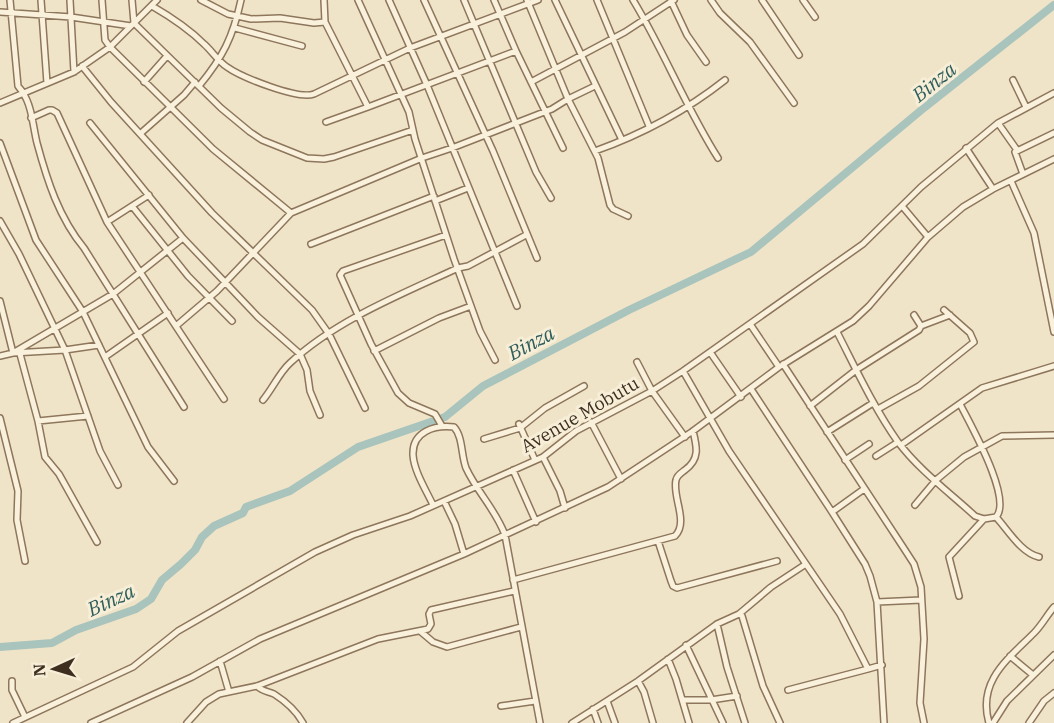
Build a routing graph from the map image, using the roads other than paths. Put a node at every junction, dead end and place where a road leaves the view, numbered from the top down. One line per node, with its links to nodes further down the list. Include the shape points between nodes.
1 (10, 0): 26 (street)
2 (41, 0): 28 (street)
3 (70, 0): 29 (street)
4 (102, 0): 33 (street)
5 (132, 0): 36 (street)
6 (157, 0): 24 (street)
7 (202, 0): 30 (street)
8 (241, 0): 30 (street)
9 (324, 0): 34 (street)
10 (358, 0): 47 (street)
11 (389, 0): 42 (street)
12 (424, 0): 38 (street)
13 (464, 0): 35 (street)
14 (494, 0): 27 (street)
15 (537, 0): 23 (street)
16 (555, 0): 46 (street)
17 (597, 0): 39 (street)
18 (633, 0): 32 (street)
19 (711, 0): 69 (street, via 750,42)
20 (762, 0): 44 (street)
21 (803, 0): 31 (street)
22 (672, 1): 32 (street); 50 (street)
23 (528, 2): 27 (street); 52 (street)
24 (152, 6): 36 (street); 48 (street, via 185,27)
25 (0, 12): 26 (street)
26 (11, 13): 28 (street); 64 (street, via 18,86)
27 (501, 13): 35 (street); 43 (street)
28 (42, 14): 29 (street); 58 (street)
29 (71, 17): 33 (street); 53 (street)
30 (237, 17): 34 (street); 37 (street)
31 (814, 17)
32 (645, 19): 39 (street); 70 (street)
33 (104, 22): 36 (street); 41 (street)
34 (325, 22): 54 (street)
35 (475, 24): 38 (street); 49 (street)
36 (132, 25): 41 (street); 45 (street)
37 (235, 28): 40 (street); 48 (street)
38 (440, 36): 42 (street); 55 (street)
39 (613, 38): 46 (street); 80 (street)
40 (302, 46)
41 (110, 47): 51 (street); 59 (street)
42 (410, 48): 47 (street); 62 (street)
43 (516, 51): 49 (street); 60 (street)
44 (799, 55)
45 (167, 56): 59 (street); 61 (street)
46 (582, 56): 52 (street); 63 (street)
47 (386, 60): 54 (street); 66 (street)
48 (219, 61): 54 (street, via 235,72 306,96); 61 (street)
49 (489, 61): 55 (street); 78 (street)
50 (706, 62)
51 (82, 66): 53 (street); 83 (street)
52 (557, 69): 60 (street); 67 (street)
53 (74, 72): 58 (street)
54 (351, 75): 73 (street)
55 (457, 75): 62 (street); 84 (street)
56 (725, 80): 70 (street)
57 (1014, 80): 72 (street)
58 (46, 82): 64 (street)
59 (144, 82): 71 (street)
60 (531, 82): 74 (street)
61 (197, 84): 71 (street); 81 (street, via 256,136 307,158 334,157)
62 (427, 85): 66 (street); 87 (street)
63 (595, 86): 67 (street); 85 (street)
64 (23, 93): 68 (street); 75 (street)
65 (1054, 93): 72 (street, Avenue Mobutu)
66 (402, 95): 73 (street); 81 (street)
67 (568, 99): 74 (street); 91 (street)
68 (0, 103)
69 (794, 103)
70 (690, 106): 80 (street); 93 (street)
71 (171, 107): 83 (street); 104 (street, via 224,159)
72 (1026, 107): 79 (street, Avenue Mobutu)
73 (368, 108): 76 (street)
74 (545, 111): 78 (street); 88 (street)
75 (31, 118): 107 (street, via 49,110 57,113); 120 (street, via 56,203)
76 (326, 122)
77 (90, 123): 99 (street)
78 (516, 123): 84 (street); 101 (street)
79 (998, 123): 89 (street, Avenue Mobutu); 90 (street)
80 (649, 126): 85 (street)
81 (413, 130): 92 (street)
82 (1054, 132): 90 (street)
83 (141, 133): 115 (street)
84 (486, 136): 87 (street); 109 (street)
85 (622, 140): 91 (street)
86 (0, 143): 126 (street, via 36,240)
87 (452, 148): 92 (street); 97 (street)
88 (563, 148)
89 (966, 148): 98 (street); 103 (street, Avenue Mobutu)
90 (1017, 150): 95 (street)
91 (595, 151): 105 (street, via 610,205)
92 (422, 158): 100 (street); 104 (street)
93 (718, 158)
94 (1054, 159): 95 (street)
95 (1023, 174): 96 (street)
96 (1011, 181): 98 (street); 137 (street, via 1034,233)
97 (468, 188): 100 (street); 113 (street)
98 (993, 189): 110 (street, via 963,207)
99 (149, 195): 102 (street); 111 (street)
100 (434, 198): 108 (street); 112 (street)
101 (551, 198)
102 (132, 206): 107 (street); 114 (street)
103 (902, 206): 110 (street); 132 (street, Avenue Mobutu, via 863,244)
104 (291, 213): 115 (street)
105 (628, 216)
106 (0, 221): 135 (street)
107 (107, 222): 118 (street)
108 (446, 235): 117 (street); 130 (street, via 342,272 341,278)
109 (526, 235): 113 (street); 116 (street)
110 (928, 237): 136 (street, via 870,306)
111 (183, 238): 114 (street); 119 (street)
112 (311, 244)
113 (495, 251): 117 (street); 124 (street)
114 (168, 252): 118 (street); 121 (street)
115 (252, 254): 119 (street); 138 (street, via 312,310)
116 (537, 258)
117 (458, 268): 123 (street); 130 (street)
118 (142, 273): 120 (street); 127 (street)
119 (225, 283): 121 (street); 146 (street)
120 (113, 294): 126 (street); 139 (street)
121 (208, 298): 131 (street); 133 (street)
122 (0, 301): 144 (street)
123 (471, 306): 142 (street); 149 (street)
124 (517, 306)
125 (944, 310): 129 (street)
126 (83, 312): 135 (street); 140 (street)
127 (168, 314): 133 (street); 139 (street)
128 (914, 315): 134 (street)
129 (950, 315): 134 (street); 166 (street, via 973,336 972,345 919,386)
130 (360, 316): 138 (street); 142 (street)
131 (232, 321)
132 (750, 324): 143 (street, Avenue Mobutu); 151 (street)
133 (176, 326): 159 (street)
134 (921, 326): 153 (street)
135 (54, 329): 141 (street); 144 (street)
136 (837, 332): 151 (street); 153 (street)
137 (1054, 332)
138 (329, 334): 146 (street); 165 (street)
139 (139, 335): 148 (street); 164 (street)
140 (99, 345): 141 (street); 148 (street)
141 (65, 350): 145 (street); 168 (street)
142 (374, 351): 172 (street, via 403,399 435,414)
143 (710, 352): 154 (street, Avenue Mobutu); 158 (street)
144 (13, 353): 145 (street); 147 (street)
145 (20, 354): 171 (street)
146 (300, 354): 160 (street, via 282,371); 167 (street)
147 (0, 356)
148 (105, 357): 190 (street, via 148,447)
149 (495, 360)
150 (637, 362): 157 (street)
151 (781, 366): 156 (street); 163 (street)
152 (1054, 366): 162 (street, via 981,388)
153 (856, 370): 161 (street); 163 (street)
154 (683, 371): 157 (street, Avenue Mobutu); 170 (street)
155 (584, 387): 174 (street)
156 (751, 389): 158 (street); 198 (street)
157 (652, 391): 173 (street, Avenue Mobutu); 178 (street)
158 (741, 397): 170 (street)
159 (224, 399)
160 (263, 400)
161 (873, 403): 166 (street); 176 (street)
162 (960, 404): 181 (street); 182 (street)
163 (810, 406): 176 (street)
164 (184, 407)
165 (365, 408)
166 (878, 409): 181 (street)
167 (320, 415)
168 (88, 416): 171 (street); 191 (street, via 102,458)
169 (0, 418): 207 (street, via 18,491 17,520)
170 (711, 419): 175 (street); 209 (street)
171 (38, 421): 203 (street, via 45,457 59,474)
172 (440, 422): 192 (street, via 455,428 466,468); 195 (street, via 426,430 413,451)
173 (591, 422): 184 (street, Avenue Mobutu); 188 (street)
174 (520, 426): 179 (street); 185 (street)
175 (693, 431): 178 (street); 204 (street, via 696,456 676,482 680,528 675,536)
176 (826, 432): 186 (street)
177 (1054, 435): 182 (street, via 1002,436)
178 (685, 437): 188 (street)
179 (484, 439)
180 (868, 444): 186 (street)
181 (900, 444): 183 (street); 189 (street)
182 (981, 447): 189 (street); 199 (street, via 999,488 1002,506)
183 (876, 456)
184 (543, 457): 185 (street, Avenue Mobutu); 197 (street)
185 (535, 460): 187 (street, Avenue Mobutu)
186 (845, 460): 193 (street)
187 (513, 470): 192 (street, Avenue Mobutu); 201 (street)
188 (621, 479): 197 (street)
189 (936, 480): 196 (street); 200 (street, via 975,516)
190 (174, 481)
191 (118, 485)
192 (477, 486): 194 (street, Avenue Mobutu); 202 (street)
193 (864, 489): 198 (street); 213 (street, via 914,564)
194 (444, 501): 195 (street, Avenue Mobutu); 205 (street)
195 (433, 505): 241 (street, Avenue Mobutu, via 315,552 178,631 133,667)
196 (915, 505)
197 (566, 508): 201 (street)
198 (832, 512): 214 (street, via 865,564)
199 (996, 517): 200 (street); 206 (street, via 1029,553)
200 (984, 519): 212 (street, via 949,557)
201 (536, 522): 202 (street)
202 (505, 535): 205 (street); 210 (street)
203 (97, 542)
204 (658, 542): 208 (street, via 677,588); 210 (street)
205 (464, 554): 224 (street, via 272,634)
206 (1039, 556)
207 (25, 561)
208 (777, 561)
209 (806, 564): 216 (street); 226 (street, via 844,621)
210 (513, 580): 211 (street)
211 (514, 591): 218 (street); 219 (street, via 431,610 430,627)
212 (959, 596)
213 (921, 600): 214 (street); 256 (street, via 924,639 920,703)
214 (877, 602): 225 (street)
215 (1054, 607): 222 (street)
216 (739, 614): 217 (street); 254 (street)
217 (717, 624): 220 (street); 234 (street)
218 (521, 627): 219 (street, via 447,647); 237 (street)
219 (420, 631): 230 (street, via 372,641)
220 (686, 645): 223 (street); 236 (street)
221 (1054, 655): 227 (street)
222 (1010, 656): 227 (street); 257 (street, via 991,684)
223 (668, 659): 229 (street); 235 (street)
224 (220, 661): 232 (street); 243 (street)
225 (882, 665): 226 (street); 255 (street)
226 (868, 669): 231 (street)
227 (1033, 675): 257 (street)
228 (12, 681): 241 (street, via 12,690)
229 (638, 681): 238 (street); 250 (street)
230 (257, 686): 232 (street); 245 (street, via 277,696)
231 (788, 690)
232 (229, 692): 244 (street, via 212,698)
233 (1054, 693): 258 (street)
234 (737, 696): 236 (street); 253 (street)
235 (682, 700): 236 (street); 251 (street)
236 (711, 700): 252 (street)
237 (535, 701): 239 (street); 246 (street)
238 (608, 701): 240 (street); 249 (street)
239 (501, 706)
240 (593, 709): 247 (street); 248 (street)
241 (26, 717): 242 (street, Avenue Mobutu)
242 (14, 723)
243 (91, 723)
244 (188, 723)
245 (303, 723)
246 (540, 723)
247 (572, 723)
248 (598, 723)
249 (615, 723)
250 (653, 723)
251 (689, 723)
252 (723, 723)
253 (745, 723)
254 (780, 723)
255 (884, 723)
256 (924, 723)
257 (991, 723)
258 (1029, 723)

